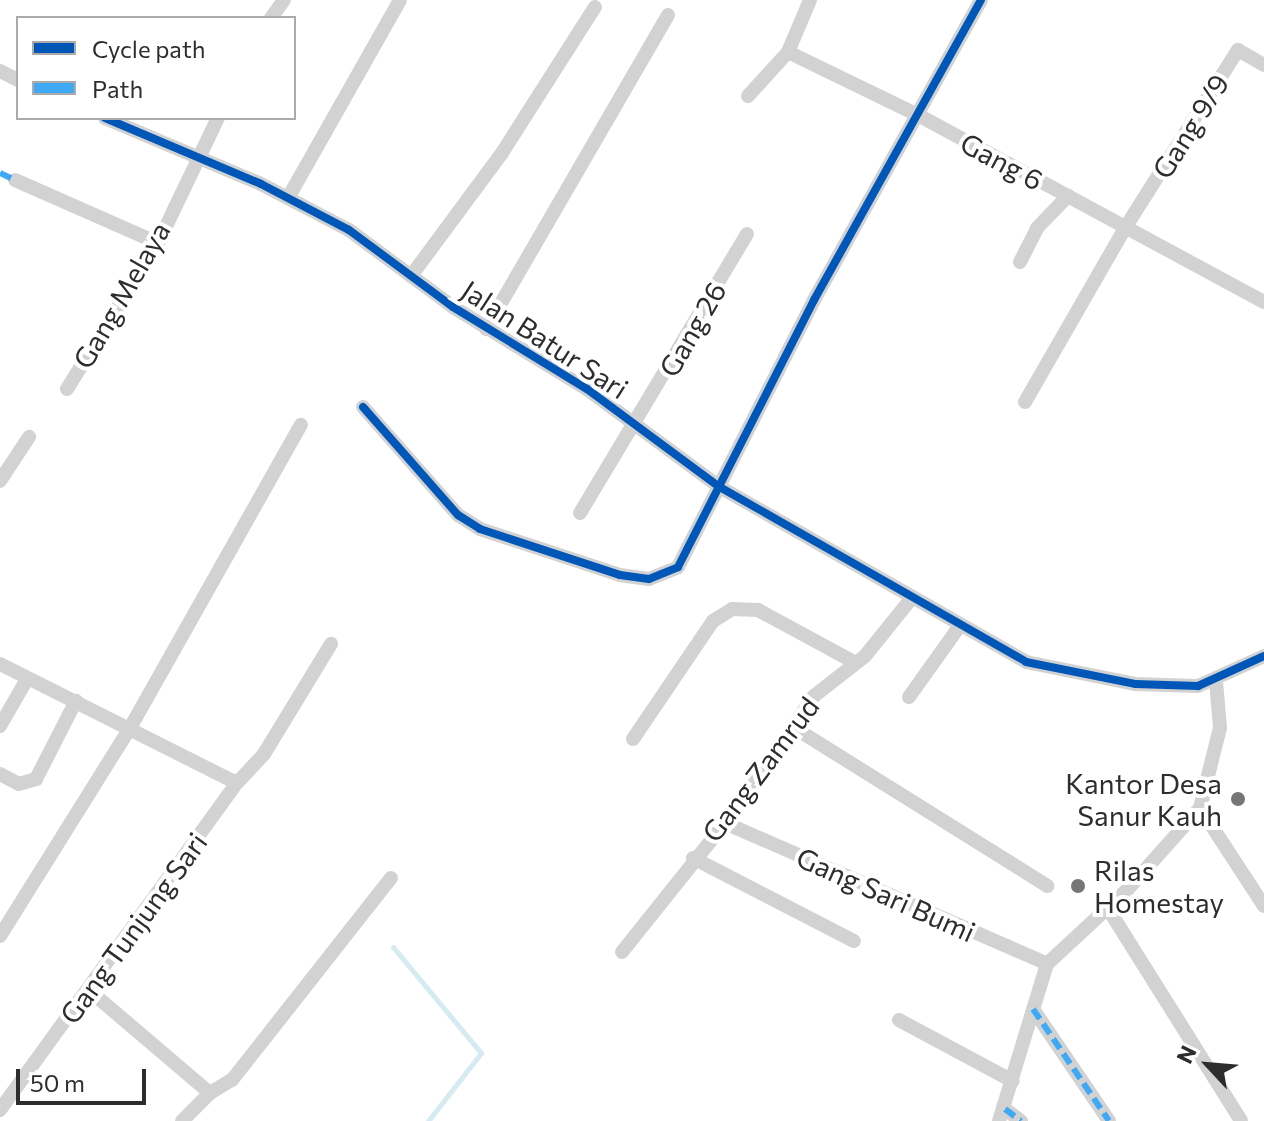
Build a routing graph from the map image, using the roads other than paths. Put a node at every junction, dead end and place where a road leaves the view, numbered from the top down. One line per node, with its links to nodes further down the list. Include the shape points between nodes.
1 (400, 0): 15 (street)
2 (810, 0): 6 (street)
3 (981, 0): 9 (street)
4 (595, 7): 20 (street, via 502,153)
5 (668, 15): 22 (street)
6 (788, 52): 8 (street); 9 (street, Gang 6)
7 (1264, 65): 16 (street, Gang 9/9, via 1238,50)
8 (748, 96)
9 (918, 115): 14 (street, Gang 6); 30 (street)
10 (110, 120): 12 (street, Jalan Batur Sari)
11 (217, 120): 12 (street, Gang Melaya)
12 (195, 158): 15 (street, Jalan Batur Sari); 18 (street, Gang Melaya)
13 (15, 180): 18 (street)
14 (1068, 196): 16 (street, Gang 6); 19 (street, via 1037,228)
15 (288, 198): 20 (street, Jalan Batur Sari, via 349,230)
16 (1125, 228): 21 (street, Gang 6); 24 (street)
17 (747, 234): 26 (street, Gang 26)
18 (158, 243): 23 (street, Gang Melaya)
19 (1020, 262)
20 (411, 276): 22 (street, Jalan Batur Sari)
21 (1264, 302)
22 (486, 329): 26 (street, Jalan Batur Sari)
23 (67, 389)
24 (1025, 402)
25 (363, 407): 30 (street, via 458,515 480,529 620,575 649,579 678,567)
26 (637, 424): 30 (street, Jalan Batur Sari); 31 (street, Gang 26)
27 (301, 425): 44 (street)
28 (29, 437): 29 (street)
29 (0, 481)
30 (718, 486): 32 (street, Jalan Batur Sari)
31 (580, 513)
32 (911, 599): 33 (street, Jalan Batur Sari); 36 (street, Gang Zamrud)
33 (959, 627): 39 (street, Jalan Batur Sari, via 1026,662 1099,679 1170,687); 40 (street)
34 (331, 644): 47 (street, Gang Tunjung Sari, via 264,754)
35 (1264, 656): 39 (street, Jalan Batur Sari)
36 (856, 663): 43 (street, Gang Zamrud, via 826,681); 45 (street, via 758,610 732,609 713,621)
37 (0, 664): 38 (street)
38 (27, 679): 41 (street); 42 (street)
39 (1216, 681): 48 (street, via 1220,728)
40 (909, 697)
41 (76, 701): 44 (street); 46 (street, via 36,779 19,784)
42 (0, 726)
43 (793, 727): 49 (street, Gang Zamrud); 52 (street)
44 (130, 728): 47 (street); 55 (street)
45 (633, 739)
46 (0, 774)
47 (237, 783): 59 (street, Gang Tunjung Sari)
48 (1200, 808): 53 (street); 54 (street)
49 (725, 823): 50 (street, Gang Zamrud); 58 (street, Gang Sari Bumi)
50 (693, 858): 56 (street); 57 (street, Gang Zamrud)
51 (391, 878): 63 (street, via 232,1080)
52 (1047, 886)
53 (1264, 906)
54 (1107, 907): 58 (street); 69 (street)
55 (0, 936)
56 (854, 941)
57 (622, 952)
58 (1047, 964): 60 (street)
59 (90, 991): 63 (street); 64 (street, Gang Tunjung Sari)
60 (1033, 1009): 62 (street); 68 (street)
61 (899, 1020): 62 (street)
62 (1013, 1081): 65 (street)
63 (210, 1093): 66 (street)
64 (0, 1110)
65 (1002, 1115): 67 (street)
66 (182, 1121)
67 (1021, 1121)
68 (1109, 1121)
69 (1241, 1121)

